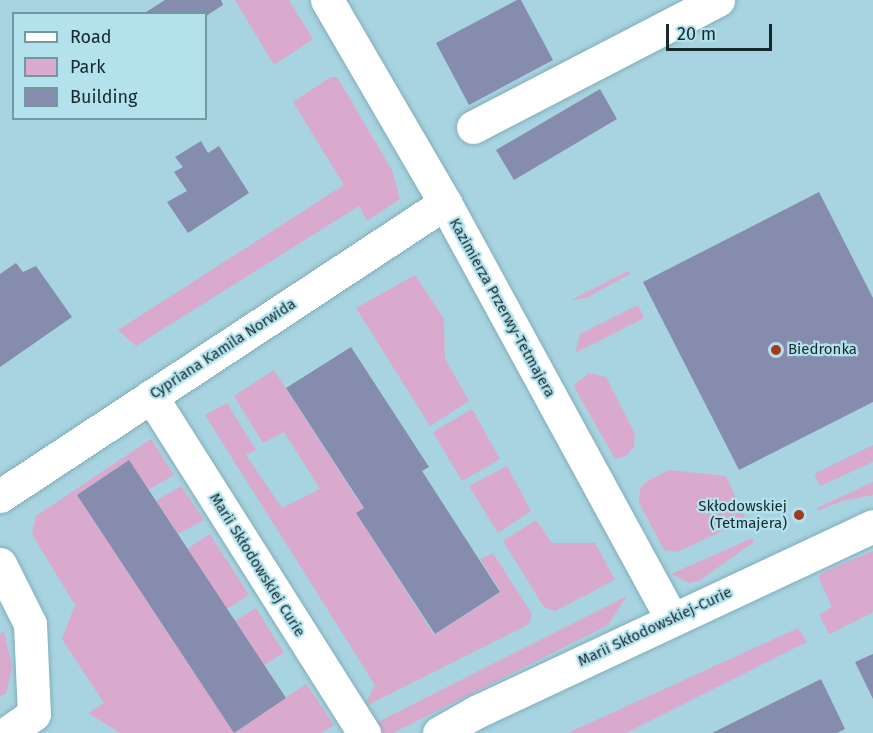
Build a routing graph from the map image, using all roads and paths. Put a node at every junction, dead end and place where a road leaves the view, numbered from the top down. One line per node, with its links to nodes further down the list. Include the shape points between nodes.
1 (327, 0): 4 (street, Kazimierza Przerwy-Tetmajera)
2 (718, 0): 3 (street)
3 (473, 127)
4 (445, 203): 5 (street, Cypriana Kamila Norwida); 9 (street, Kazimierza Przerwy-Tetmajera)
5 (151, 396): 6 (street, Cypriana Kamila Norwida); 11 (street, Marii Skłodowskiej Curie)
6 (0, 496)
7 (873, 526): 9 (street, Marii Skłodowskiej-Curie)
8 (0, 564): 10 (street, via 30,624 34,703 34,714)
9 (672, 619): 12 (street, Marii Skłodowskiej-Curie, via 476,711)
10 (7, 733)
11 (364, 733)
12 (439, 733)

